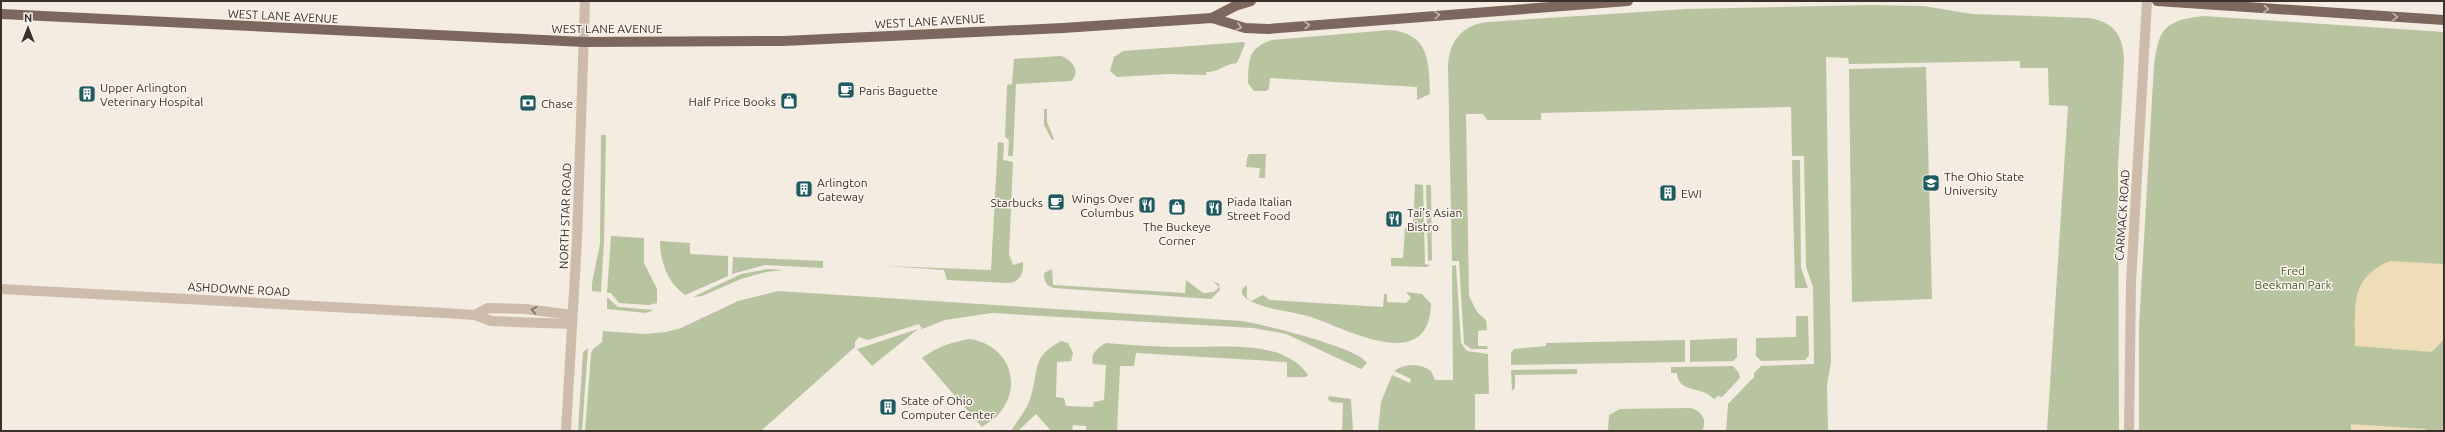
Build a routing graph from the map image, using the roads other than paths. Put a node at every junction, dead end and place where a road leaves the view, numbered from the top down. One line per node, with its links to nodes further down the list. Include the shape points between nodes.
1 (585, 1): 9 (street, NORTH STAR ROAD)
2 (1251, 1): 7 (main road, WEST LANE AVENUE)
3 (1628, 1): 7 (main road, WEST LANE AVENUE, one-way to 3, via 1245,28 1268,29)
4 (2147, 1): 14 (street, CARMACK ROAD, via 2131,282)
5 (2157, 1): 8 (main road, one-way to 8)
6 (1, 14): 9 (main road, WEST LANE AVENUE)
7 (1212, 18): 9 (main road, WEST LANE AVENUE, via 1063,28 783,41)
8 (2444, 20)
9 (584, 42): 12 (street, NORTH STAR ROAD)
10 (1, 289): 11 (street, ASHDOWNE ROAD)
11 (475, 315): 12 (street, ASHDOWNE ROAD, via 491,322); 12 (street, ASHDOWNE ROAD, one-way to 11, via 526,309 488,308)
12 (572, 319): 13 (street, NORTH STAR ROAD)
13 (566, 431)
14 (2129, 431)

